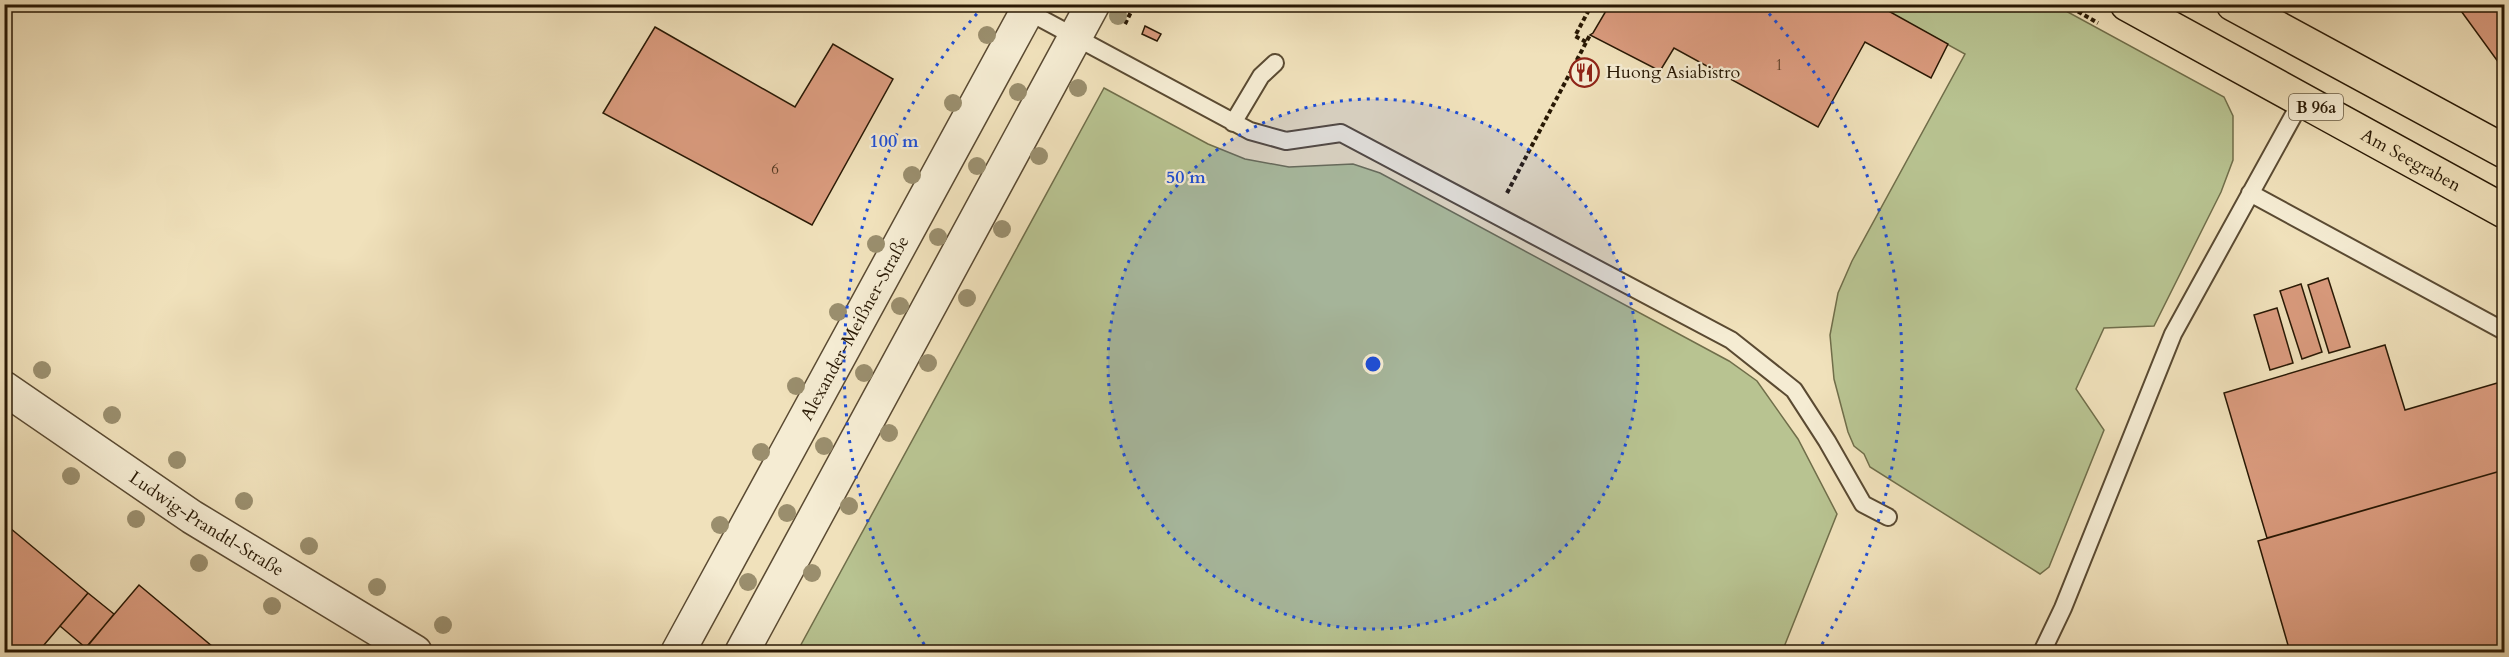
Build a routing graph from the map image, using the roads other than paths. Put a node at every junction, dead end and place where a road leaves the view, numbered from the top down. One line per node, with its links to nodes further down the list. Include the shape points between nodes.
1 (1093, 4): 5 (street)
2 (2127, 4): 7 (main road, Am Seegraben / B 96a)
3 (2233, 4): 9 (main road, B 96a)
4 (1029, 8): 5 (lane); 16 (street, Alexander-Meißner-Straße)
5 (1075, 38): 8 (lane); 17 (street)
6 (1275, 63): 8 (lane, via 1261,75)
7 (2302, 100): 10 (lane); 11 (main road, Am Seegraben / B 96a)
8 (1233, 123): 14 (lane, via 1286,141 1341,133 1731,340 1794,390 1863,504)
9 (2505, 151)
10 (2250, 193): 12 (lane); 18 (lane, via 2173,334)
11 (2505, 211)
12 (2505, 331)
13 (4, 388): 15 (street, Ludwig-Prandtl-Straße, via 192,517)
14 (1888, 517)
15 (415, 652)
16 (678, 652)
17 (742, 652)
18 (2042, 652)

